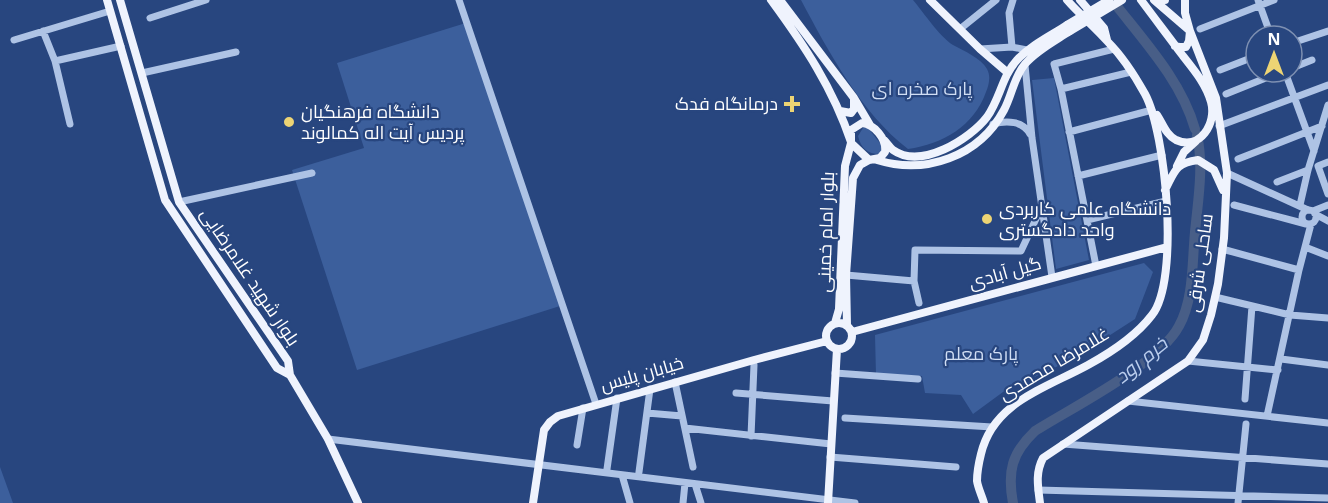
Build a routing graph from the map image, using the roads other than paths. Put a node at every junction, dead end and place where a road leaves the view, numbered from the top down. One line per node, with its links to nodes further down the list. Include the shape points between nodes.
1 (107, 0): 19 (main road, بلوار شهید غلامرضایی)
2 (120, 0): 45 (main road, بلوار شهید غلامرضایی)
3 (206, 0): 20 (street)
4 (459, 0): 128 (street)
5 (771, 0): 56 (main road, via 817,66)
6 (780, 0): 52 (main road)
7 (930, 0): 23 (main road)
8 (996, 0): 23 (street)
9 (1013, 0): 33 (street, via 1009,13)
10 (1067, 0): 30 (main road)
11 (1080, 0): 30 (main road, via 1104,28)
12 (1109, 0): 22 (main road, bridge)
13 (1122, 0): 22 (main road, bridge)
14 (1141, 0): 31 (main road)
15 (1154, 0): 26 (main road, ساحلی شرقی)
16 (1185, 0): 26 (main road)
17 (1275, 0): 18 (street)
18 (1259, 3): 21 (street); 24 (street)
19 (110, 11): 25 (street); 32 (main road, بلوار شهید غلامرضایی)
20 (150, 18)
21 (1267, 24)
22 (1069, 28): 36 (main road); 42 (main road)
23 (960, 29): 34 (main road)
24 (1200, 29)
25 (43, 31): 28 (street); 39 (street)
26 (1190, 31): 31 (main road, via 1186,46); 59 (main road, ساحلی شرقی, via 1216,98)
27 (1328, 31): 29 (street)
28 (14, 39)
29 (1304, 39)
30 (1108, 40): 35 (main road)
31 (1175, 45): 59 (main road, via 1206,89)
32 (121, 46): 39 (street); 65 (main road, بلوار شهید غلامرضایی)
33 (1012, 46): 34 (street); 36 (street)
34 (980, 49): 46 (main road)
35 (1114, 49): 44 (main road); 50 (street, via 1054,64)
36 (1027, 50): 46 (main road)
37 (236, 52): 45 (street)
38 (1312, 60): 41 (street)
39 (55, 61): 57 (street)
40 (1244, 61): 43 (street)
41 (1304, 63)
42 (1025, 65): 58 (main road); 66 (street)
43 (1220, 70)
44 (1131, 72): 50 (street); 55 (main road)
45 (142, 73): 64 (main road, بلوار شهید غلامرضایی)
46 (1008, 73): 67 (main road, via 986,118 973,132 950,146 914,155 893,150)
47 (1252, 84): 51 (street)
48 (1288, 84): 53 (street)
49 (1328, 85): 53 (street)
50 (1061, 89): 63 (street)
51 (1226, 94)
52 (854, 98): 56 (main road, via 851,113); 60 (main road)
53 (1294, 99): 59 (street); 62 (street)
54 (1328, 105): 61 (street)
55 (1152, 110): 63 (street); 68 (main road, via 1177,140); 71 (main road, غلامرضا محمدی)
56 (840, 111): 69 (main road)
57 (70, 124)
58 (993, 124): 66 (street, via 1017,123); 73 (main road, via 969,147 942,162 915,166)
59 (1215, 124): 68 (main road); 78 (main road, ساحلی شرقی)
60 (870, 125): 67 (main road); 69 (main road, via 854,127)
61 (1322, 126): 62 (street); 70 (street)
62 (1307, 131): 70 (street); 72 (street)
63 (1069, 132): 79 (street)
64 (160, 135): 65 (main road); 84 (main road, بلوار شهید غلامرضایی)
65 (147, 138): 118 (main road, بلوار شهید غلامرضایی, via 171,212 277,368)
66 (1032, 138): 88 (street)
67 (884, 140): 73 (main road, via 885,152)
68 (1196, 141): 77 (main road, via 1184,152)
69 (851, 142): 73 (main road); 107 (main road, بلوار امام خمینی, via 845,166 839,309)
70 (1314, 151): 75 (street)
71 (1162, 155): 79 (street); 81 (main road, غلامرضا محمدی)
72 (1238, 159)
73 (873, 160): 99 (main road, بلوار امام خمینی, via 860,165 853,178)
74 (1328, 162): 82 (street, via 1318,166)
75 (1308, 170): 80 (street); 86 (street)
76 (312, 173): 84 (street)
77 (1173, 173): 78 (main road, via 1183,164 1198,160); 81 (main road)
78 (1222, 174): 86 (street); 95 (main road, ساحلی شرقی)
79 (1078, 176): 90 (street)
80 (1277, 182)
81 (1165, 190): 83 (main road, غلامرضا محمدی)
82 (1328, 194)
83 (1166, 201): 90 (street); 93 (main road, غلامرضا محمدی)
84 (179, 202): 118 (main road, بلوار شهید غلامرضایی, via 288,361)
85 (1234, 205): 92 (street)
86 (1300, 205): 89 (street)
87 (1328, 205): 89 (street)
88 (1042, 206): 100 (street); 101 (street, via 1021,251 915,250)
89 (1312, 211): 91 (street); 92 (street, via 1316,220); 92 (street, via 1301,216)
90 (1087, 220): 97 (street)
91 (1328, 221)
92 (1309, 224): 94 (street)
93 (1167, 247): 97 (main road, گیل آبادی); 136 (main road, غلامرضا محمدی, via 1161,299 1142,326 1111,351 1019,400)
94 (1305, 247): 96 (street); 98 (street)
95 (1222, 249): 98 (street); 102 (main road, ساحلی شرقی)
96 (1328, 256)
97 (1096, 266): 100 (main road, گیل آبادی)
98 (1299, 270): 105 (street)
99 (846, 275): 101 (street); 108 (main road, بلوار امام خمینی)
100 (1053, 277): 108 (main road, گیل آبادی)
101 (914, 281): 103 (street)
102 (1215, 297): 104 (street); 112 (main road, ساحلی شرقی, via 1203,340)
103 (919, 303)
104 (1252, 306): 105 (street); 115 (street)
105 (1290, 315): 106 (street); 111 (street)
106 (1328, 318)
107 (835, 323): 108 (main road); 109 (main road, via 826,333)
108 (850, 329): 110 (main road, via 849,345)
109 (827, 341): 110 (main road); 120 (main road, خیابان پلیس)
110 (837, 349): 117 (main road)
111 (1281, 359): 114 (street); 116 (street)
112 (1188, 361): 115 (street); 127 (main road, ساحلی شرقی)
113 (754, 365): 123 (street)
114 (1328, 365)
115 (1248, 367): 116 (street); 125 (street)
116 (1278, 370): 132 (street)
117 (835, 373): 119 (street); 126 (main road)
118 (290, 375): 139 (main road)
119 (918, 379)
120 (675, 382): 121 (main road, خیابان پلیس); 131 (street)
121 (650, 389): 124 (main road, خیابان پلیس); 130 (street)
122 (736, 393): 123 (street)
123 (753, 394): 126 (street); 138 (street)
124 (617, 398): 128 (main road, خیابان پلیس); 149 (street)
125 (1245, 399)
126 (833, 401): 140 (main road)
127 (1127, 401): 132 (street); 141 (main road, ساحلی شرقی)
128 (596, 404): 129 (main road, خیابان پلیس)
129 (583, 408): 142 (street); 146 (main road, خیابان پلیس, via 550,422 544,430)
130 (647, 413): 131 (street); 150 (street)
131 (682, 416): 137 (street)
132 (1267, 416): 134 (street)
133 (845, 418): 136 (street)
134 (1328, 423)
135 (1246, 424): 144 (street)
136 (992, 427): 164 (main road, غلامرضا محمدی, via 984,442 977,481)
137 (685, 428): 138 (street); 147 (street)
138 (751, 436): 140 (street)
139 (328, 439): 146 (street); 158 (main road)
140 (831, 444): 143 (main road)
141 (1063, 444): 144 (street); 154 (main road, ساحلی شرقی, via 1038,466)
142 (577, 446)
143 (830, 457): 148 (street); 157 (main road)
144 (1242, 458): 145 (street); 156 (street)
145 (1328, 464)
146 (539, 465): 151 (street); 159 (main road, خیابان پلیس)
147 (693, 467)
148 (956, 467)
149 (607, 469)
150 (639, 472)
151 (622, 475): 152 (street); 160 (street)
152 (686, 483): 153 (street); 161 (street)
153 (695, 484): 157 (street); 162 (street)
154 (1038, 490): 156 (street); 165 (main road, ساحلی شرقی)
155 (1328, 498): 156 (street)
156 (1239, 499)
157 (828, 501): 163 (street)
158 (358, 503)
159 (533, 503)
160 (630, 503)
161 (683, 503)
162 (700, 503)
163 (855, 503)
164 (984, 503)
165 (1040, 503)

